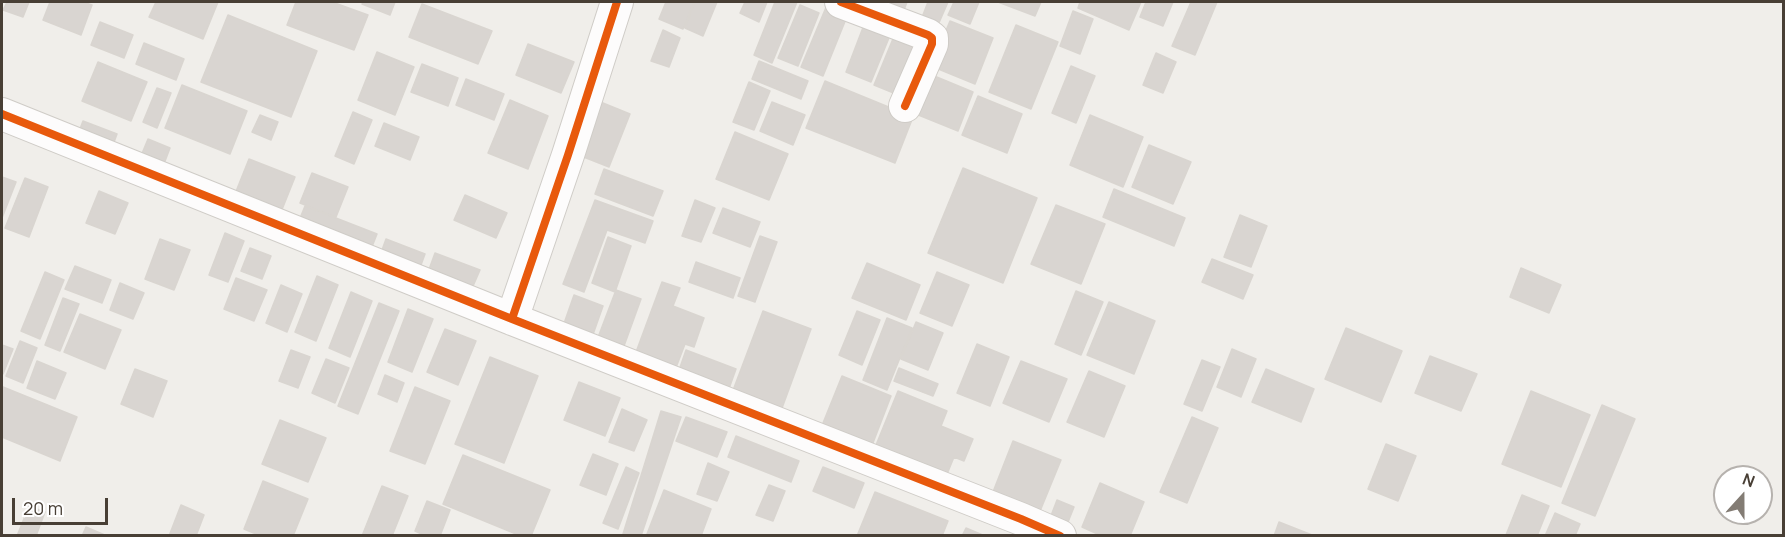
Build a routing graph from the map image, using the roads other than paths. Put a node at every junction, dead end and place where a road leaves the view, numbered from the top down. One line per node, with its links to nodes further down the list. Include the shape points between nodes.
1 (618, 2): 5 (street)
2 (841, 2): 3 (street, via 932,38)
3 (905, 106)
4 (2, 114): 5 (street)
5 (512, 319): 6 (street)
6 (1060, 536)

